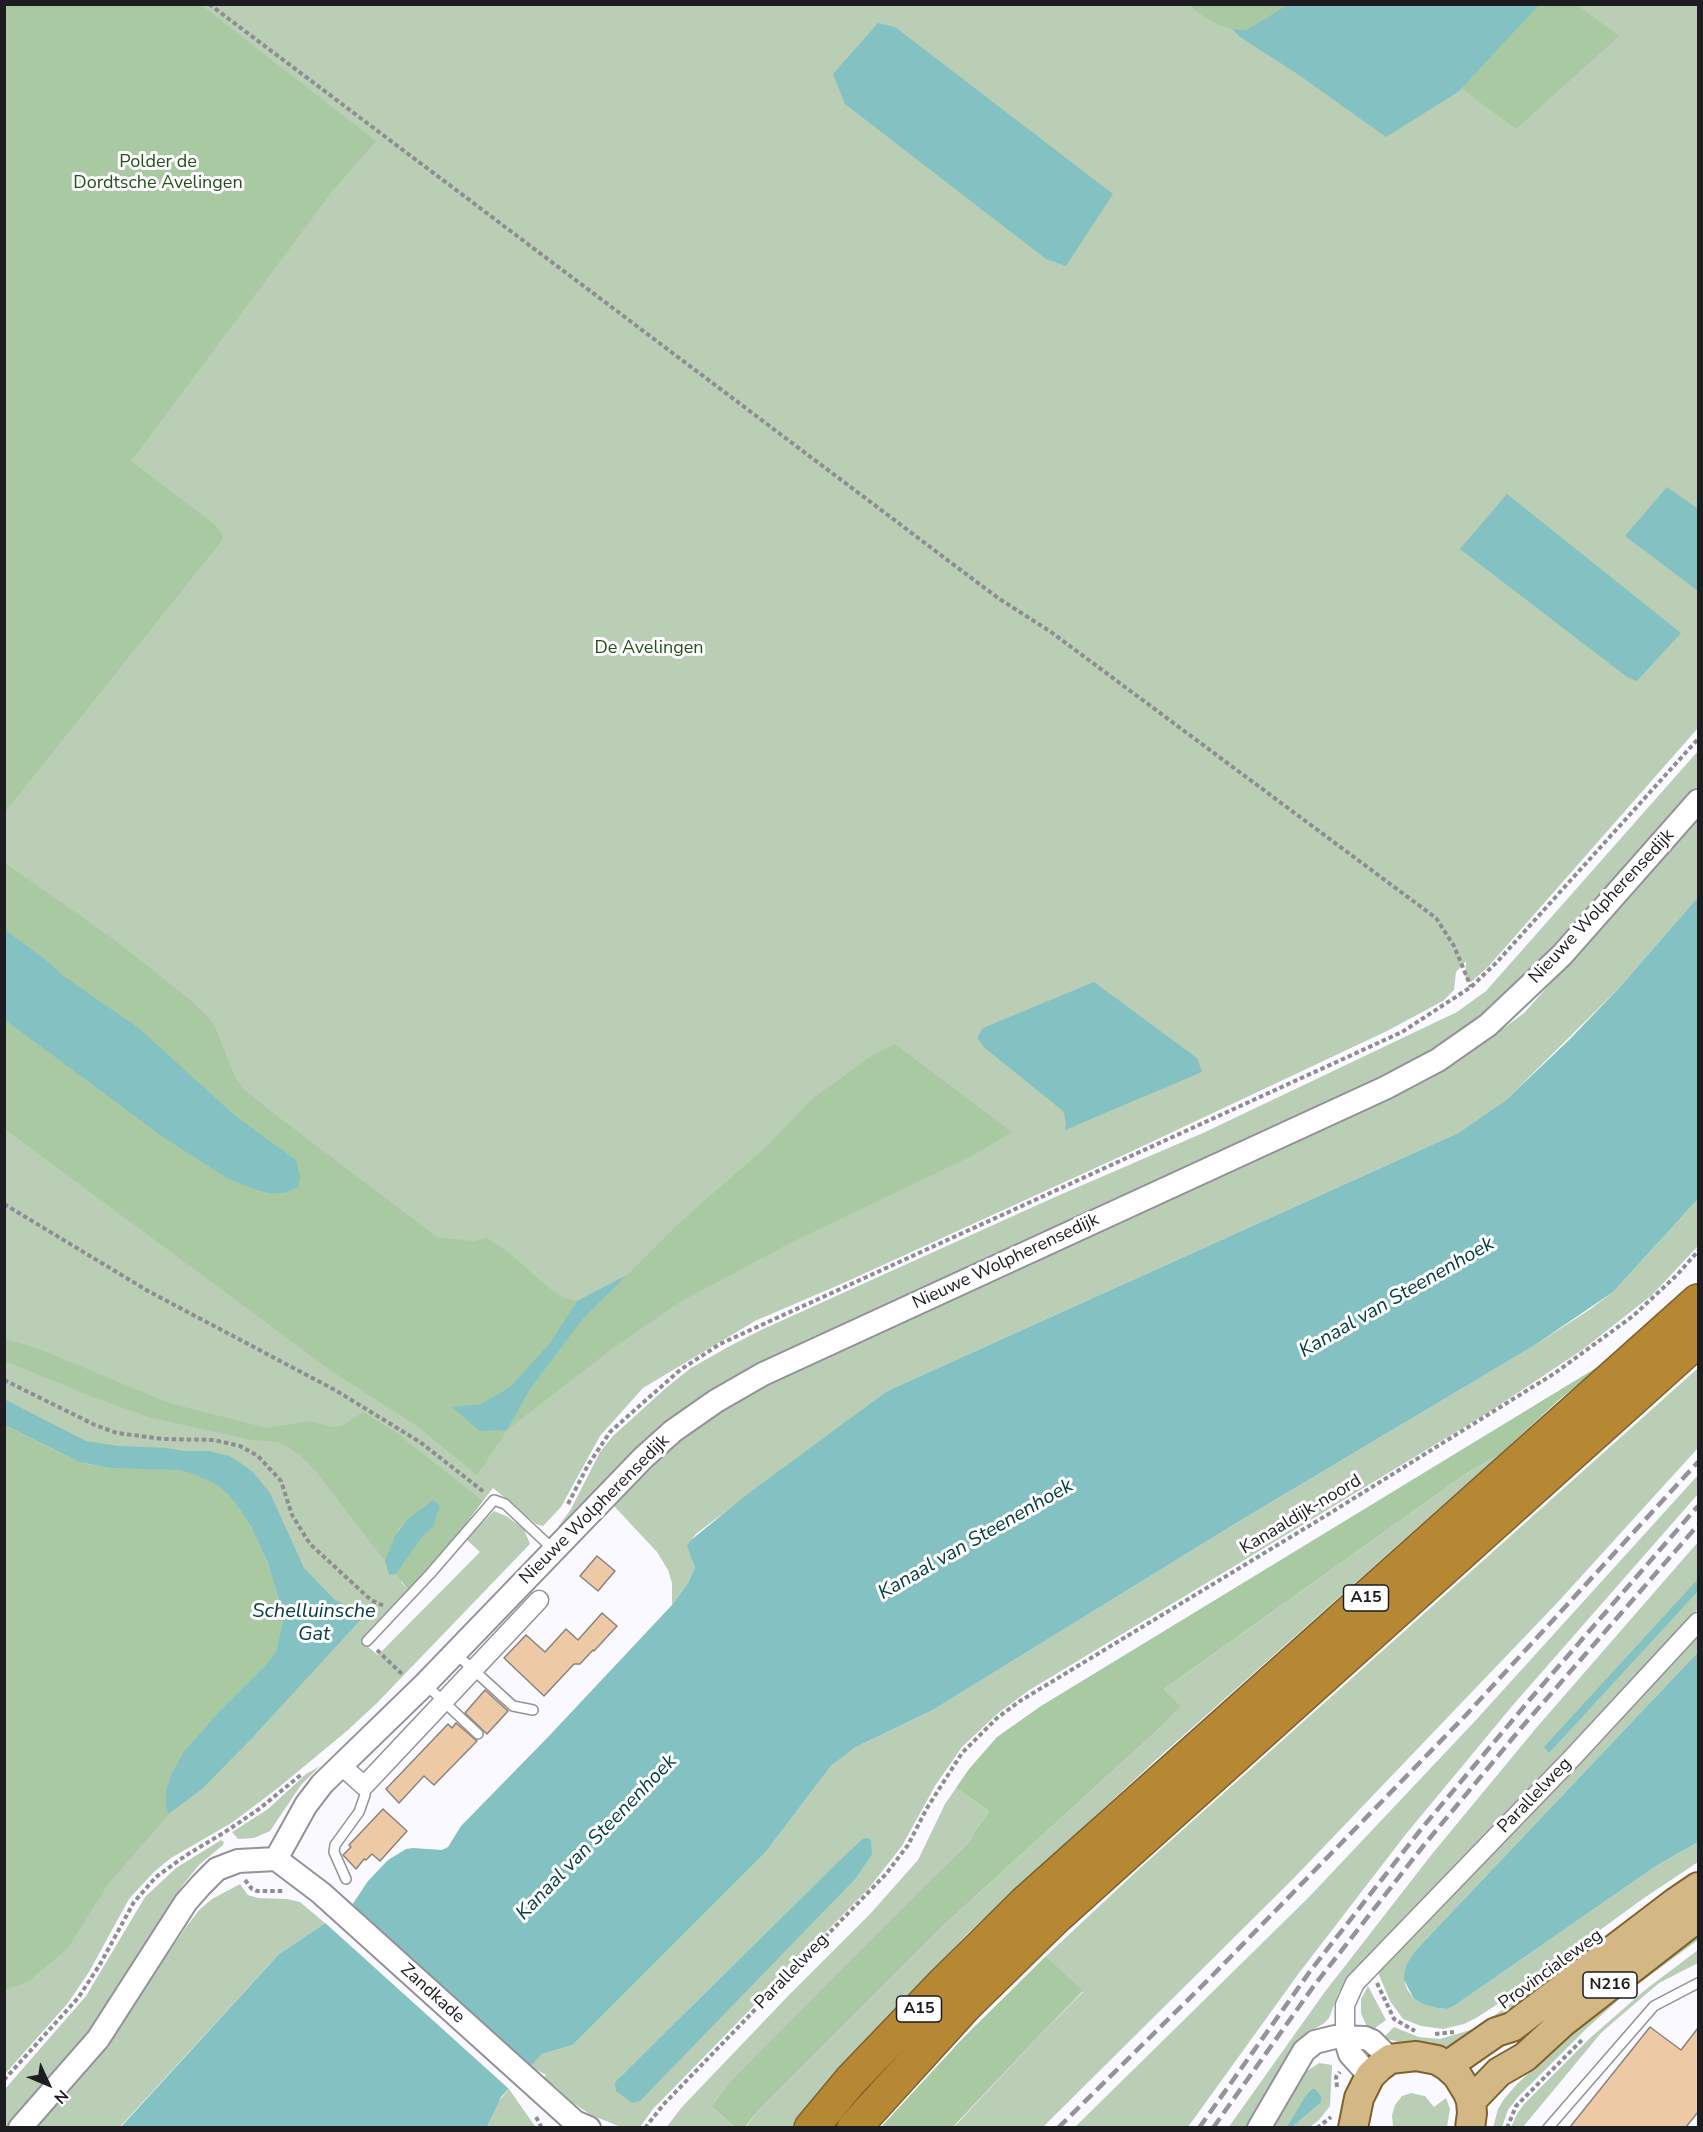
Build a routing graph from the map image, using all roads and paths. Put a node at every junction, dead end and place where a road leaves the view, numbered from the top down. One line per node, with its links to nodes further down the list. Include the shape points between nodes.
1 (209, 4): 2 (path, via 998,598 1050,632 1436,918 1454,946 1472,987)
2 (1698, 739)
3 (1698, 801): 10 (street, Nieuwe Wolpherensedijk, via 1562,955 1488,1025 1438,1060 1385,1088 763,1374 673,1431)
4 (4, 1204): 9 (path, via 148,1291 335,1390 420,1442)
5 (1698, 1251): 23 (path, Kanaaldijk-noord, via 1633,1316 1555,1373 1020,1701 962,1753)
6 (1698, 1301): 44 (highway, A15, via 1025,1903 851,2080)
7 (1698, 1340): 45 (highway, A15, via 1057,1916 966,2005)
8 (4, 1380): 12 (path, via 117,1433 214,1440 240,1446 258,1456 281,1481 292,1515 310,1544 371,1600)
9 (494, 1500): 10 (lane, via 505,1504); 12 (lane)
10 (554, 1550): 15 (street, Nieuwe Wolpherensedijk)
11 (539, 1600): 16 (street, Nieuwe Wolpherensedijk)
12 (393, 1613): 14 (lane)
13 (1698, 1622): 29 (street, Parallelweg)
14 (367, 1641): 17 (path)
15 (455, 1653): 16 (lane); 17 (street, Nieuwe Wolpherensedijk)
16 (474, 1670): 18 (street, Nieuwe Wolpherensedijk); 19 (lane, via 513,1706)
17 (416, 1682): 18 (lane); 21 (street, Nieuwe Wolpherensedijk)
18 (444, 1702): 20 (lane); 22 (street, Nieuwe Wolpherensedijk)
19 (533, 1710)
20 (478, 1734)
21 (341, 1766): 22 (street); 25 (street, Nieuwe Wolpherensedijk, via 306,1805)
22 (364, 1786): 26 (lane, via 359,1812 335,1845 334,1852)
23 (927, 1808): 43 (path, Parallelweg, via 908,1845 871,1892)
24 (225, 1832): 38 (path, via 178,1860 146,1888 78,1998)
25 (276, 1859): 41 (street, via 238,1861 217,1869 201,1885 186,1902 99,2039); 42 (street, Zandkade, via 321,1893 575,2122)
26 (346, 1879)
27 (1698, 1887): 36 (main road, Provincialeweg / N216, via 1512,2027 1496,2032)
28 (1698, 1917): 39 (main road, N216, via 1563,2022 1525,2057 1496,2094)
29 (1369, 1968): 32 (path, via 1394,2019 1414,2031); 35 (street, Parallelweg, via 1355,1983 1345,2005)
30 (1698, 1983): 47 (lane, via 1654,2006)
31 (1464, 2029): 33 (path)
32 (1424, 2032)
33 (1433, 2034)
34 (1587, 2035): 39 (path, via 1516,2106)
35 (1345, 2037): 37 (street, via 1372,2041); 46 (street, via 1326,2038 1304,2051)
36 (1452, 2070): 37 (main road, via 1437,2060 1416,2056); 39 (main road)
37 (1380, 2075): 40 (main road, via 1359,2098)
38 (4, 2080)
39 (1484, 2119)
40 (1359, 2126)
41 (20, 2127)
42 (590, 2127)
43 (645, 2127)
44 (811, 2127)
45 (854, 2127)
46 (1259, 2127)
47 (1548, 2127)

